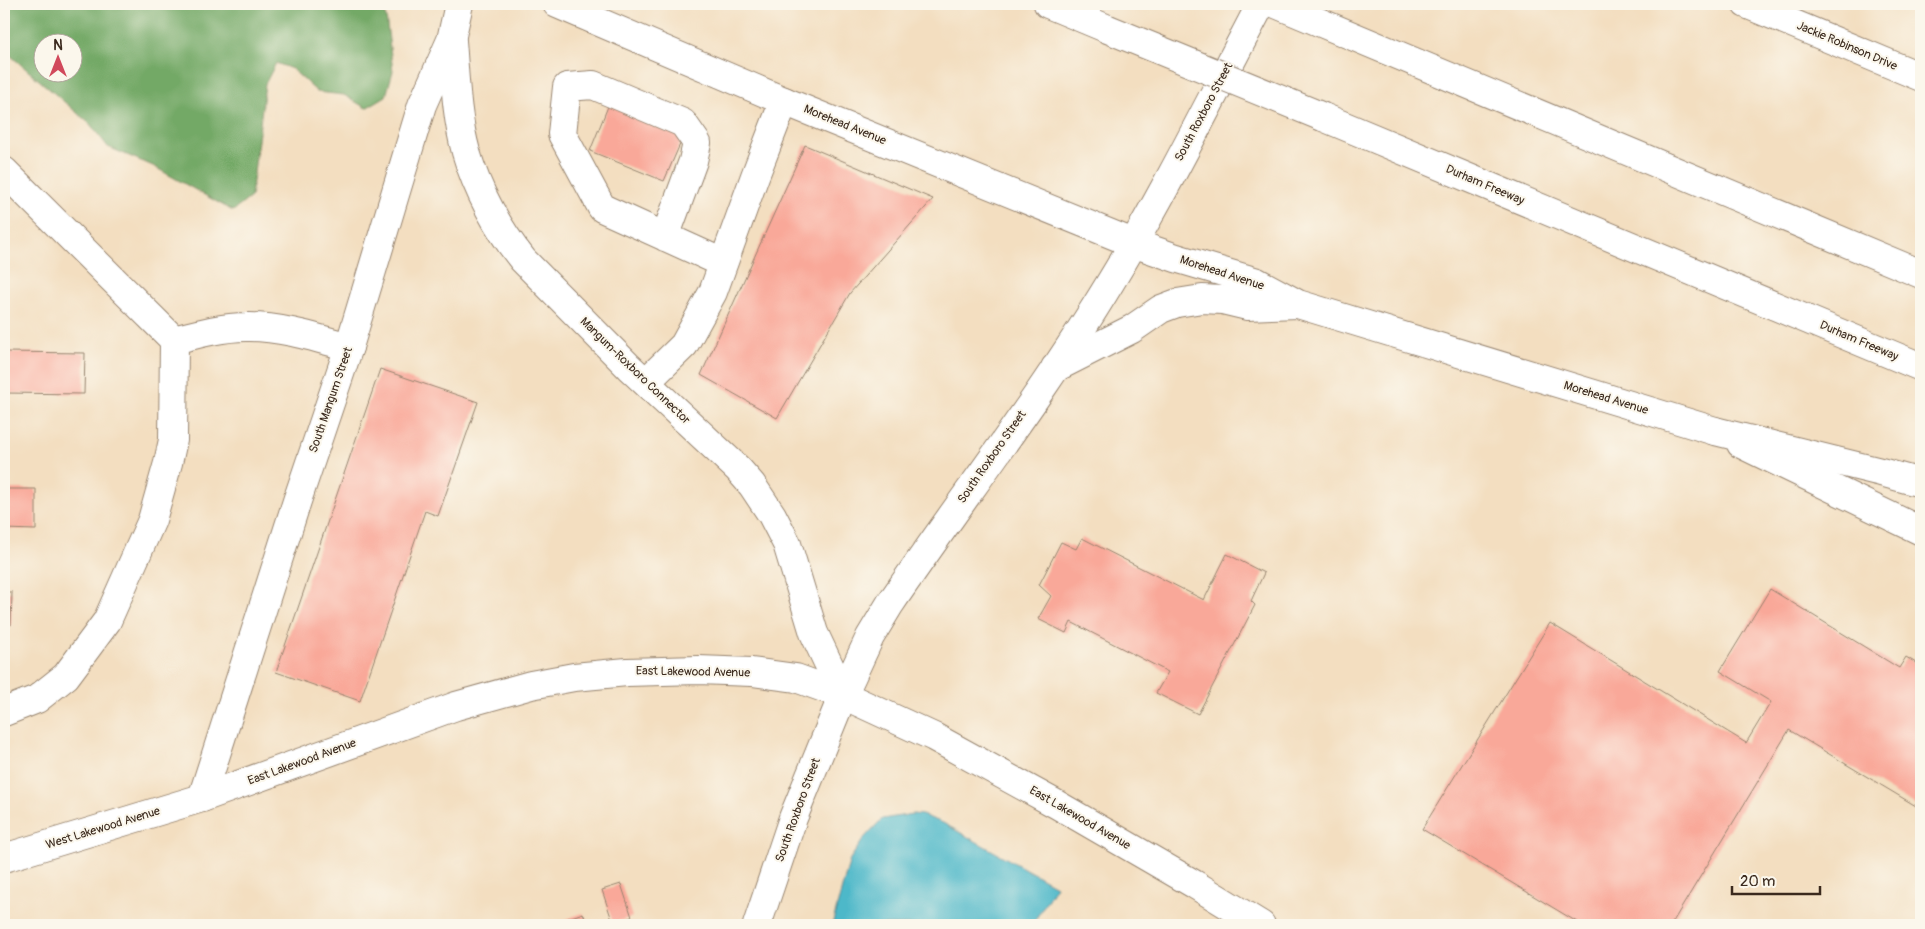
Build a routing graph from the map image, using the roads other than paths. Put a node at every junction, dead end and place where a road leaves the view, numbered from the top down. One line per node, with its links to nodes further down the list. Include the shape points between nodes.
1 (459, 4): 7 (main road, South Mangum Street)
2 (557, 4): 9 (main road, Morehead Avenue)
3 (1048, 4): 18 (main road, Durham Freeway, bridge)
4 (1261, 4): 12 (main road, South Roxboro Street)
5 (1276, 4): 14 (main road)
6 (1746, 4): 8 (main road, Jackie Robinson Drive)
7 (452, 40): 17 (main road, South Mangum Street, via 422,105); 20 (main road, Mangum-Roxboro Connector, via 466,151 479,188 510,244)
8 (1921, 77)
9 (784, 101): 12 (main road, Morehead Avenue); 13 (main road)
10 (4, 171): 16 (main road)
11 (665, 237): 11 (main road, via 602,208 562,134 566,87 593,85 683,123 697,143); 13 (main road)
12 (1133, 242): 15 (main road, Morehead Avenue, via 1257,282); 19 (main road, South Roxboro Street)
13 (723, 263): 20 (main road, via 713,292 684,345)
14 (1921, 274)
15 (1298, 304): 19 (main road, via 1247,306 1202,299 1177,303); 21 (main road, Morehead Avenue)
16 (174, 340): 17 (main road, via 247,327 296,332); 25 (main road, via 173,440 168,463 152,520 107,621 66,676 37,699)
17 (349, 347): 26 (main road, South Mangum Street)
18 (1921, 367)
19 (1054, 369): 24 (main road, South Roxboro Street, via 890,604)
20 (646, 382): 24 (main road, Mangum-Roxboro Connector, via 738,469 772,515 787,544 820,649)
21 (1714, 431): 22 (main road); 23 (main road, Morehead Avenue)
22 (1921, 484)
23 (1921, 530)
24 (842, 695): 26 (main road, East Lakewood Avenue, via 796,678 752,672 698,670 574,676 456,706); 28 (main road, South Roxboro Street, via 793,818); 29 (main road, East Lakewood Avenue, via 934,737 1056,804)
25 (4, 712)
26 (202, 798): 27 (main road, West Lakewood Avenue)
27 (4, 858)
28 (757, 925)
29 (1261, 925)

